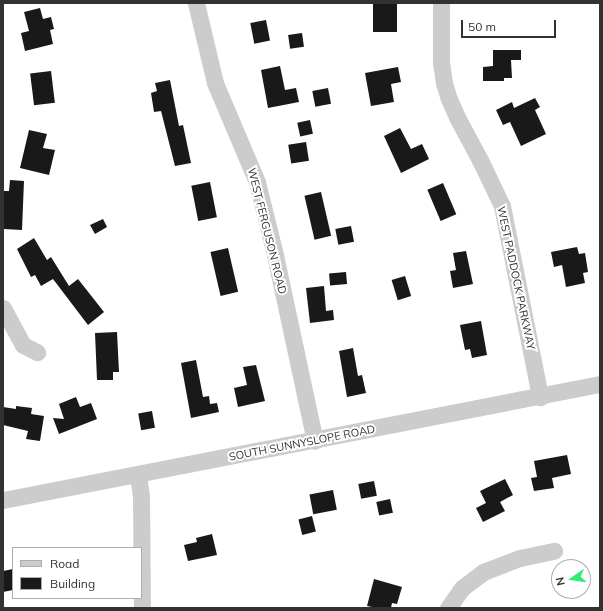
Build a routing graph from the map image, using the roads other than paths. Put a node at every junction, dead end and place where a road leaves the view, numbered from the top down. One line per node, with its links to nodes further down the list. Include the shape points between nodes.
1 (196, 3): 7 (street, WEST FERGUSON ROAD, via 215,83 257,182)
2 (441, 3): 6 (street, WEST PADDOCK PARKWAY, via 441,62 444,83 458,120 502,206)
3 (3, 308): 4 (street, via 23,345)
4 (37, 352)
5 (600, 384): 6 (street, SOUTH SUNNYSLOPE ROAD)
6 (540, 397): 7 (street, SOUTH SUNNYSLOPE ROAD)
7 (315, 441): 8 (street, SOUTH SUNNYSLOPE ROAD)
8 (138, 475): 9 (street, SOUTH SUNNYSLOPE ROAD); 10 (street)
9 (3, 500)
10 (141, 547)
11 (554, 551): 12 (street, via 520,558 483,572 462,588)
12 (448, 608)

